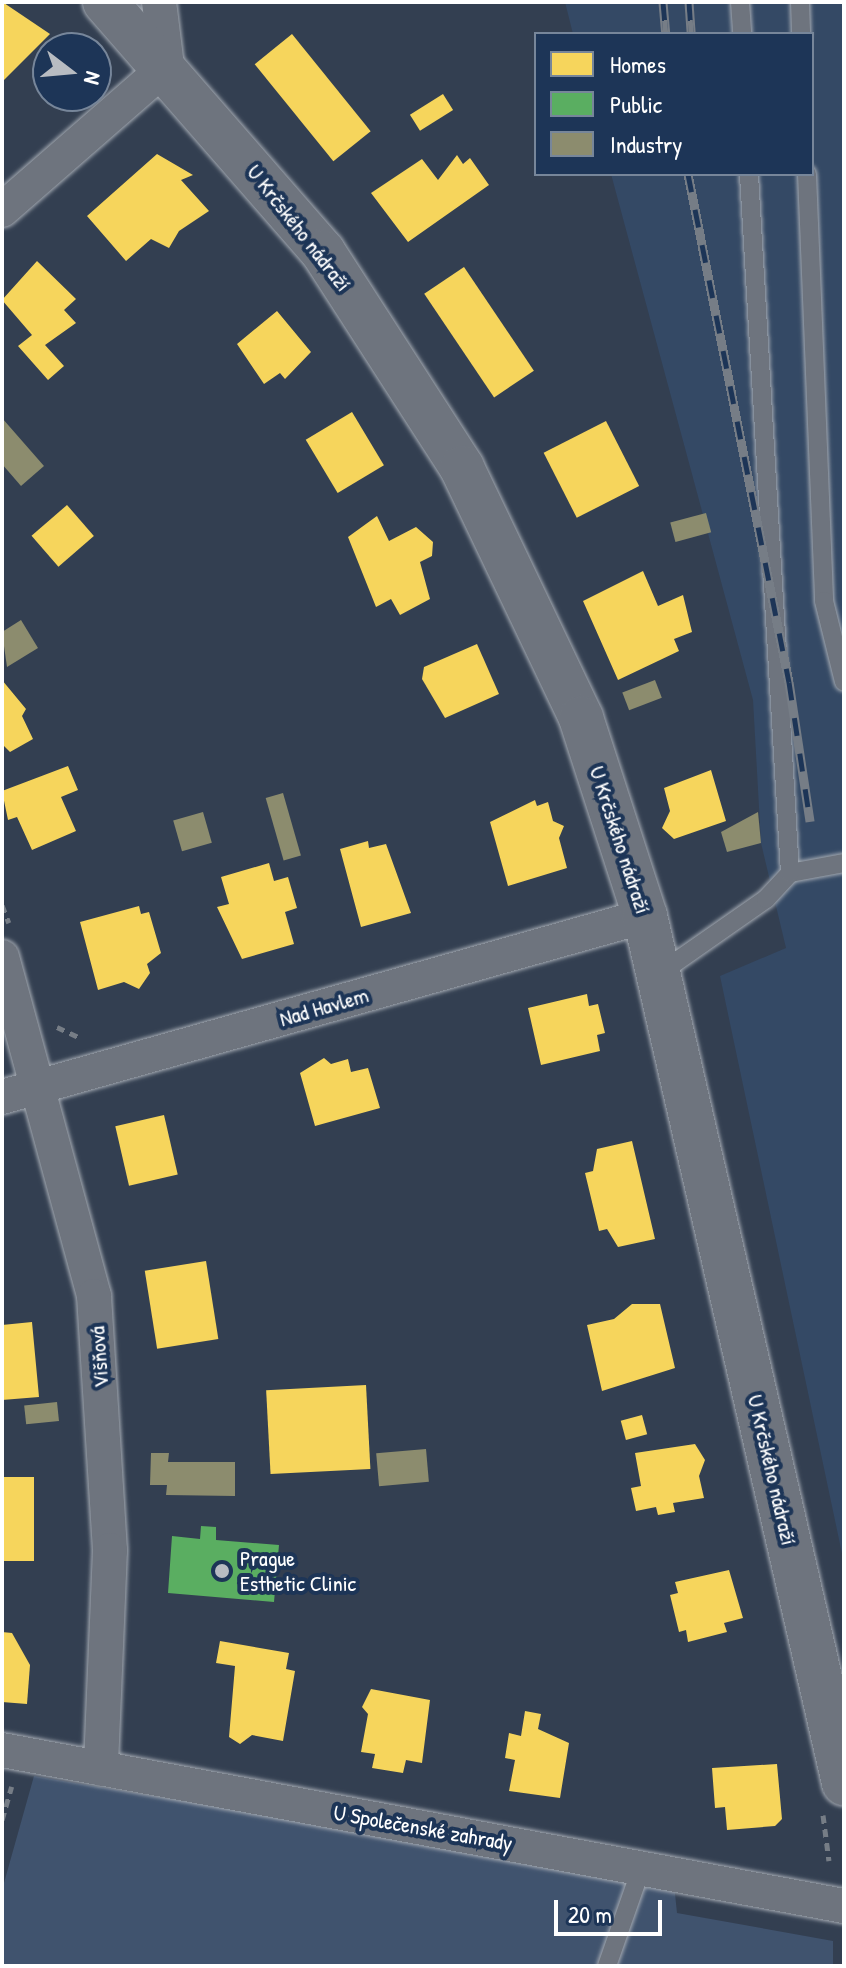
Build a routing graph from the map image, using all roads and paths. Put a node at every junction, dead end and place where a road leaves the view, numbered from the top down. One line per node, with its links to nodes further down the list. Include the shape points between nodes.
1 (105, 2): 7 (street, U Krčského nádraží)
2 (159, 2): 7 (street)
3 (740, 2): 5 (lane)
4 (800, 2): 6 (lane)
5 (742, 32)
6 (801, 32)
7 (167, 66): 10 (street); 15 (street, U Krčského nádraží, via 323,252 462,468 581,718)
8 (749, 176): 13 (lane)
9 (807, 176): 11 (lane, via 824,601)
10 (2, 210)
11 (844, 682)
12 (844, 863): 13 (lane)
13 (790, 873): 17 (lane, via 766,899)
14 (2, 905): 16 (path)
15 (645, 916): 17 (street, U Krčského nádraží); 20 (street, Nad Havlem)
16 (8, 946): 20 (street, Višňová)
17 (659, 974): 24 (street, U Krčského nádraží)
18 (46, 1022): 19 (path)
19 (93, 1043)
20 (42, 1086): 21 (street, Nad Havlem); 23 (street, Višňová, via 94,1296 110,1550)
21 (2, 1097)
22 (2, 1750): 23 (street, U Společenské zahrady)
23 (101, 1769): 26 (street, U Společenské zahrady)
24 (833, 1795): 25 (path)
25 (829, 1861)
26 (641, 1869): 27 (street, U Společenské zahrady); 28 (lane)
27 (844, 1906)
28 (607, 1966)

